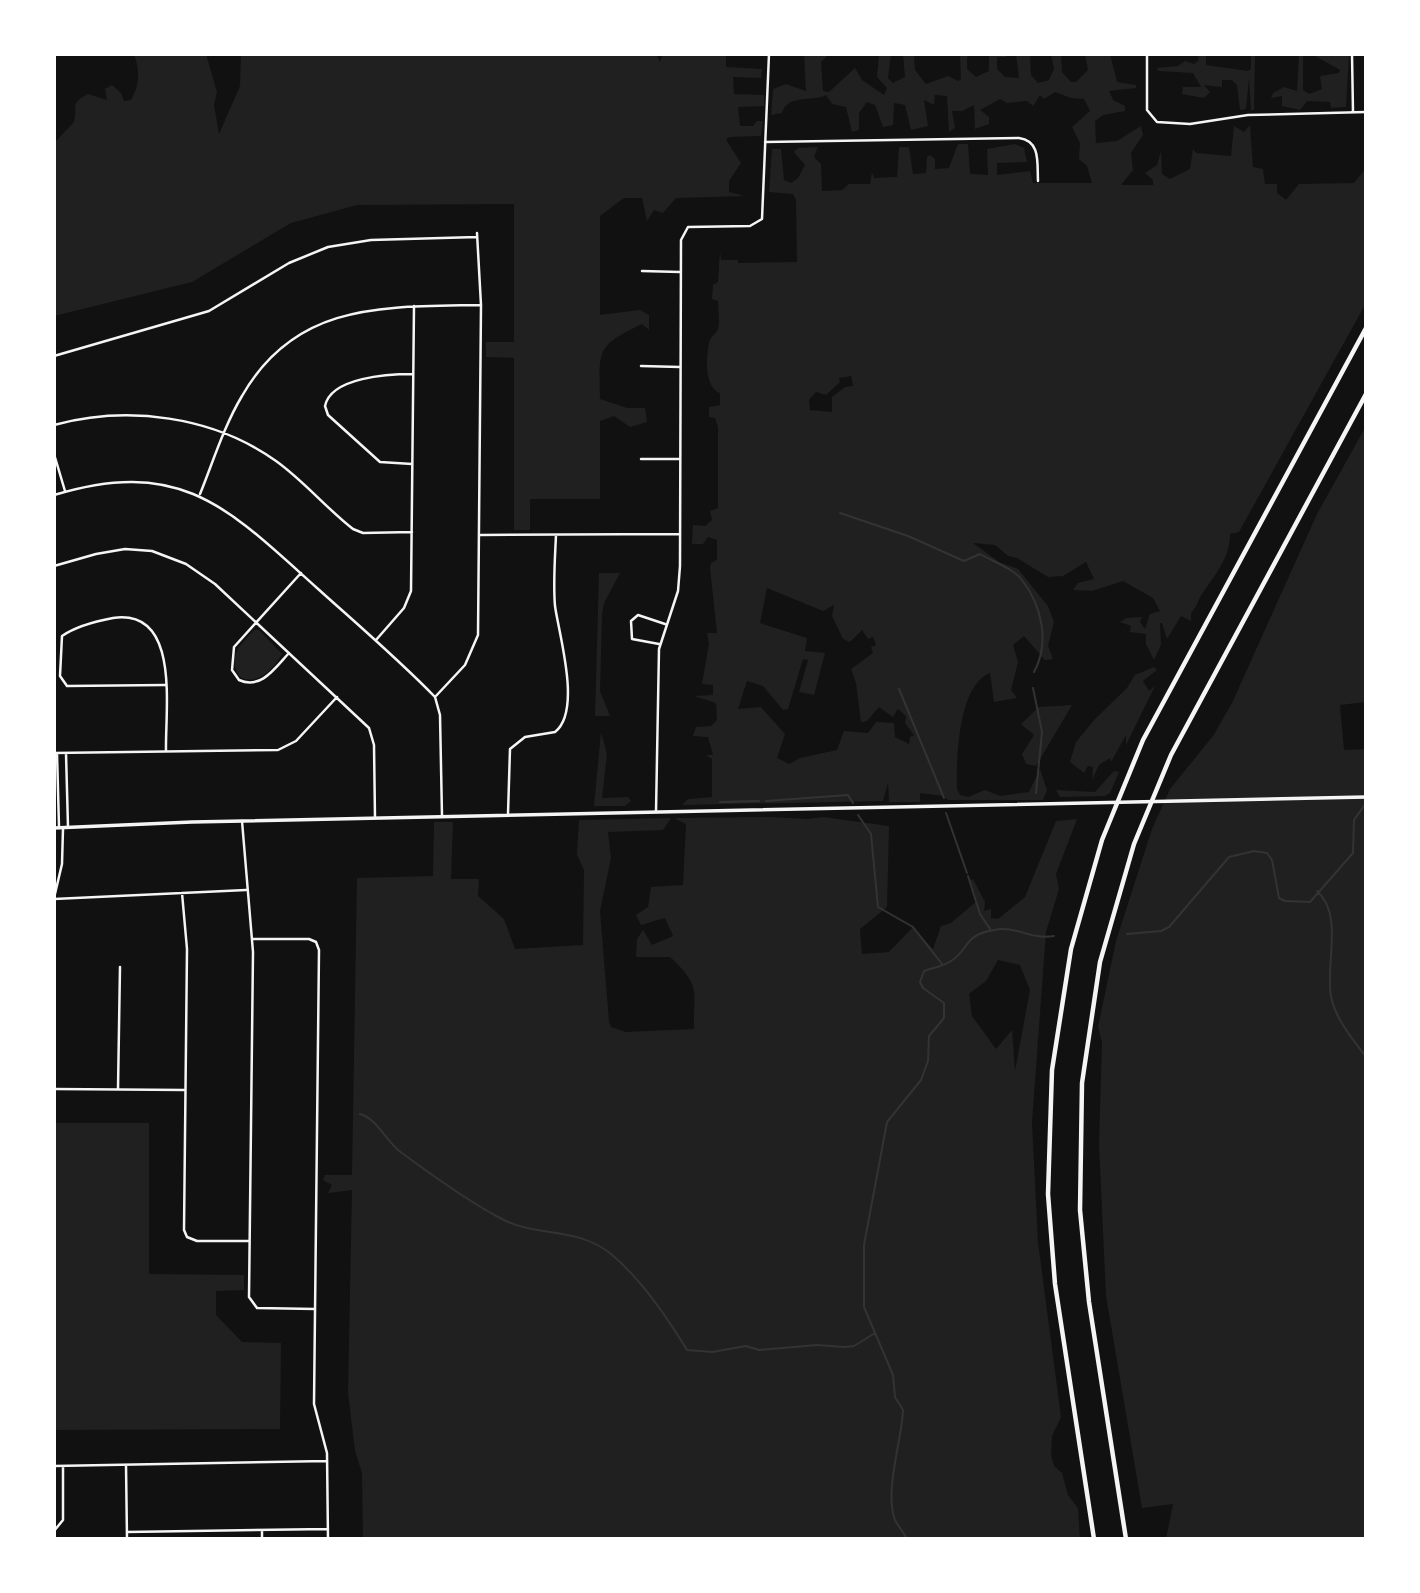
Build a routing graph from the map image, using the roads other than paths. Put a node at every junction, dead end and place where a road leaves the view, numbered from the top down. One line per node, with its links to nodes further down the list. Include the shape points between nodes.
1 (769, 54): 6 (street)
2 (1147, 54): 4 (street, via 1147,110 1157,122)
3 (1352, 54): 4 (street)
4 (1353, 112): 5 (street)
5 (1366, 112)
6 (765, 142): 7 (street, via 1019,138 1030,140 1035,147); 9 (street, via 759,223 688,227 682,235)
7 (1038, 181)
8 (642, 271): 9 (street)
9 (680, 271): 15 (street)
10 (481, 305): 11 (street); 13 (street, via 477,235 363,240 328,247 289,263 202,314); 29 (street)
11 (414, 306): 16 (street); 19 (street, via 347,313 294,338 247,387)
12 (1366, 328): 74 (highway, via 1163,700 1121,789 1088,883 1066,971 1054,1048 1048,1137 1054,1272)
13 (54, 356)
14 (641, 366): 15 (street)
15 (680, 367): 22 (street)
16 (413, 373): 23 (street); 23 (street, via 366,378 331,394 325,406 328,415 380,462)
17 (1366, 394): 75 (highway, via 1156,787 1120,886 1100,962 1085,1050 1079,1128 1084,1263)
18 (54, 425): 19 (street, via 129,415 165,418)
19 (225, 434): 26 (street); 27 (street, via 276,462 353,529)
20 (54, 454): 24 (street)
21 (641, 459): 22 (street)
22 (680, 459): 28 (street)
23 (412, 464): 27 (street)
24 (65, 492): 25 (street); 26 (street, via 130,482)
25 (54, 495)
26 (200, 495): 32 (street, via 249,526)
27 (412, 532): 35 (street, via 410,597)
28 (680, 534): 30 (street); 34 (street, via 678,591)
29 (480, 535): 30 (street); 40 (street, via 476,646)
30 (556, 535): 46 (street, via 555,600 566,660 566,716 555,732 525,737 510,749)
31 (54, 566): 33 (street, via 110,551 164,554 207,577)
32 (301, 573): 33 (street); 35 (street)
33 (256, 623): 37 (street); 37 (street, via 232,654 232,670 239,680 261,681)
34 (665, 624): 36 (street); 36 (street, via 638,615 631,621 632,639)
35 (376, 640): 40 (street)
36 (659, 644): 45 (street)
37 (289, 653): 39 (street)
38 (165, 685): 38 (street, via 160,641 137,620 102,621 61,639 60,676 67,686); 41 (street)
39 (337, 697): 41 (street, via 283,749); 48 (street, via 369,727 373,738)
40 (435, 697): 47 (street, via 440,715)
41 (166, 751): 43 (street)
42 (56, 753): 43 (street); 50 (street)
43 (66, 753): 50 (street)
44 (1365, 797): 45 (street)
45 (656, 812): 46 (street)
46 (508, 815): 47 (street)
47 (442, 816): 48 (street)
48 (375, 818): 49 (street)
49 (242, 821): 50 (street); 51 (street)
50 (61, 827): 53 (street, via 62,864)
51 (246, 890): 52 (street); 54 (street)
52 (182, 893): 53 (street); 58 (street, via 187,949)
53 (54, 899)
54 (252, 939): 59 (street); 60 (street, via 309,939 318,945)
55 (120, 967): 57 (street)
56 (54, 1088): 57 (street)
57 (118, 1089): 58 (street)
58 (185, 1090): 59 (street, via 185,1234 197,1241)
59 (249, 1241): 60 (street, via 252,1304 257,1308)
60 (315, 1309): 61 (street, via 314,1404)
61 (327, 1461): 62 (street); 65 (street)
62 (126, 1465): 64 (street); 69 (street)
63 (54, 1466): 64 (street)
64 (63, 1466): 67 (street, via 63,1520)
65 (328, 1529): 66 (street); 73 (street)
66 (262, 1530): 68 (street); 72 (street)
67 (54, 1531)
68 (193, 1531): 69 (street); 71 (street)
69 (127, 1532): 70 (street)
70 (127, 1539)
71 (194, 1539)
72 (262, 1539)
73 (328, 1539)
74 (1094, 1539)
75 (1126, 1539)

